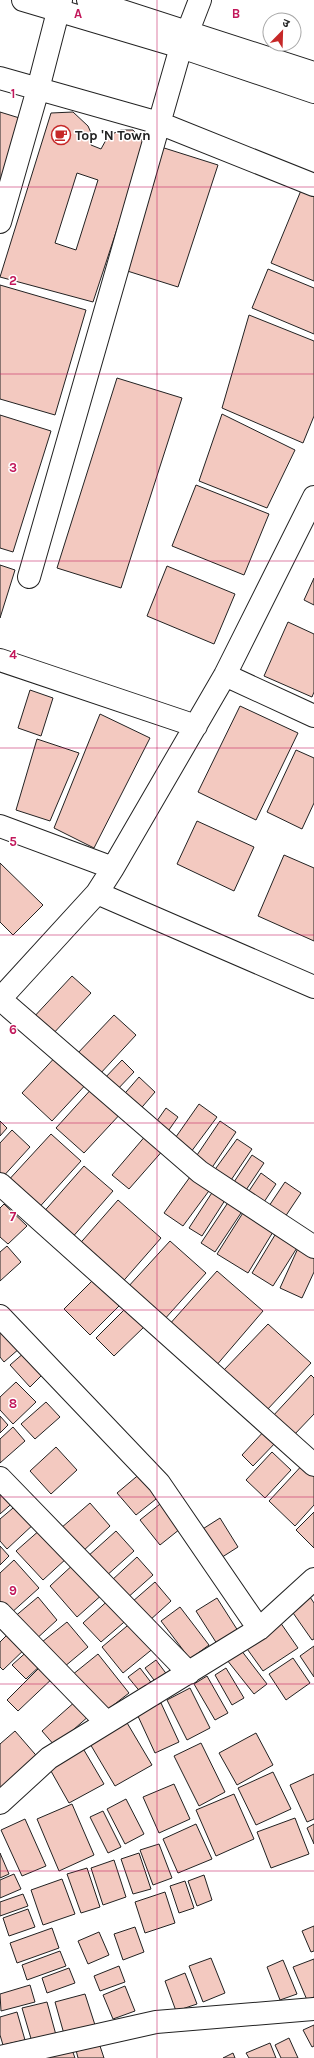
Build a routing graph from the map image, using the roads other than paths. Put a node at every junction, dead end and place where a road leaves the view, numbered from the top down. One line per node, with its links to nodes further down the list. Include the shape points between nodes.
1 (26, 0): 4 (street)
2 (200, 0): 5 (street)
3 (102, 2): 5 (street)
4 (59, 5): 5 (street); 8 (street)
5 (184, 39): 6 (street); 9 (street); 10 (street)
6 (314, 73)
7 (0, 78): 8 (street)
8 (38, 89): 10 (street); 12 (street)
9 (314, 92)
10 (159, 123): 11 (street); 14 (street)
11 (314, 186)
12 (0, 222)
13 (313, 500): 16 (street)
14 (29, 577)
15 (0, 660): 18 (street)
16 (225, 676): 17 (street); 18 (street)
17 (314, 716)
18 (196, 726): 20 (street)
19 (0, 826): 20 (street)
20 (113, 868): 21 (street)
21 (97, 893): 22 (street); 23 (street)
22 (314, 987)
23 (0, 999): 25 (street, via 200,1172)
24 (0, 1184): 27 (street)
25 (314, 1247)
26 (0, 1316): 31 (street, via 160,1483)
27 (314, 1465)
28 (0, 1478): 32 (street)
29 (314, 1579): 31 (street)
30 (0, 1613): 33 (street)
31 (259, 1629): 32 (street)
32 (189, 1673): 33 (street)
33 (106, 1722): 34 (street, via 49,1758)
34 (0, 1802)
35 (314, 2009): 36 (street, via 156,2022)
36 (0, 2057)

